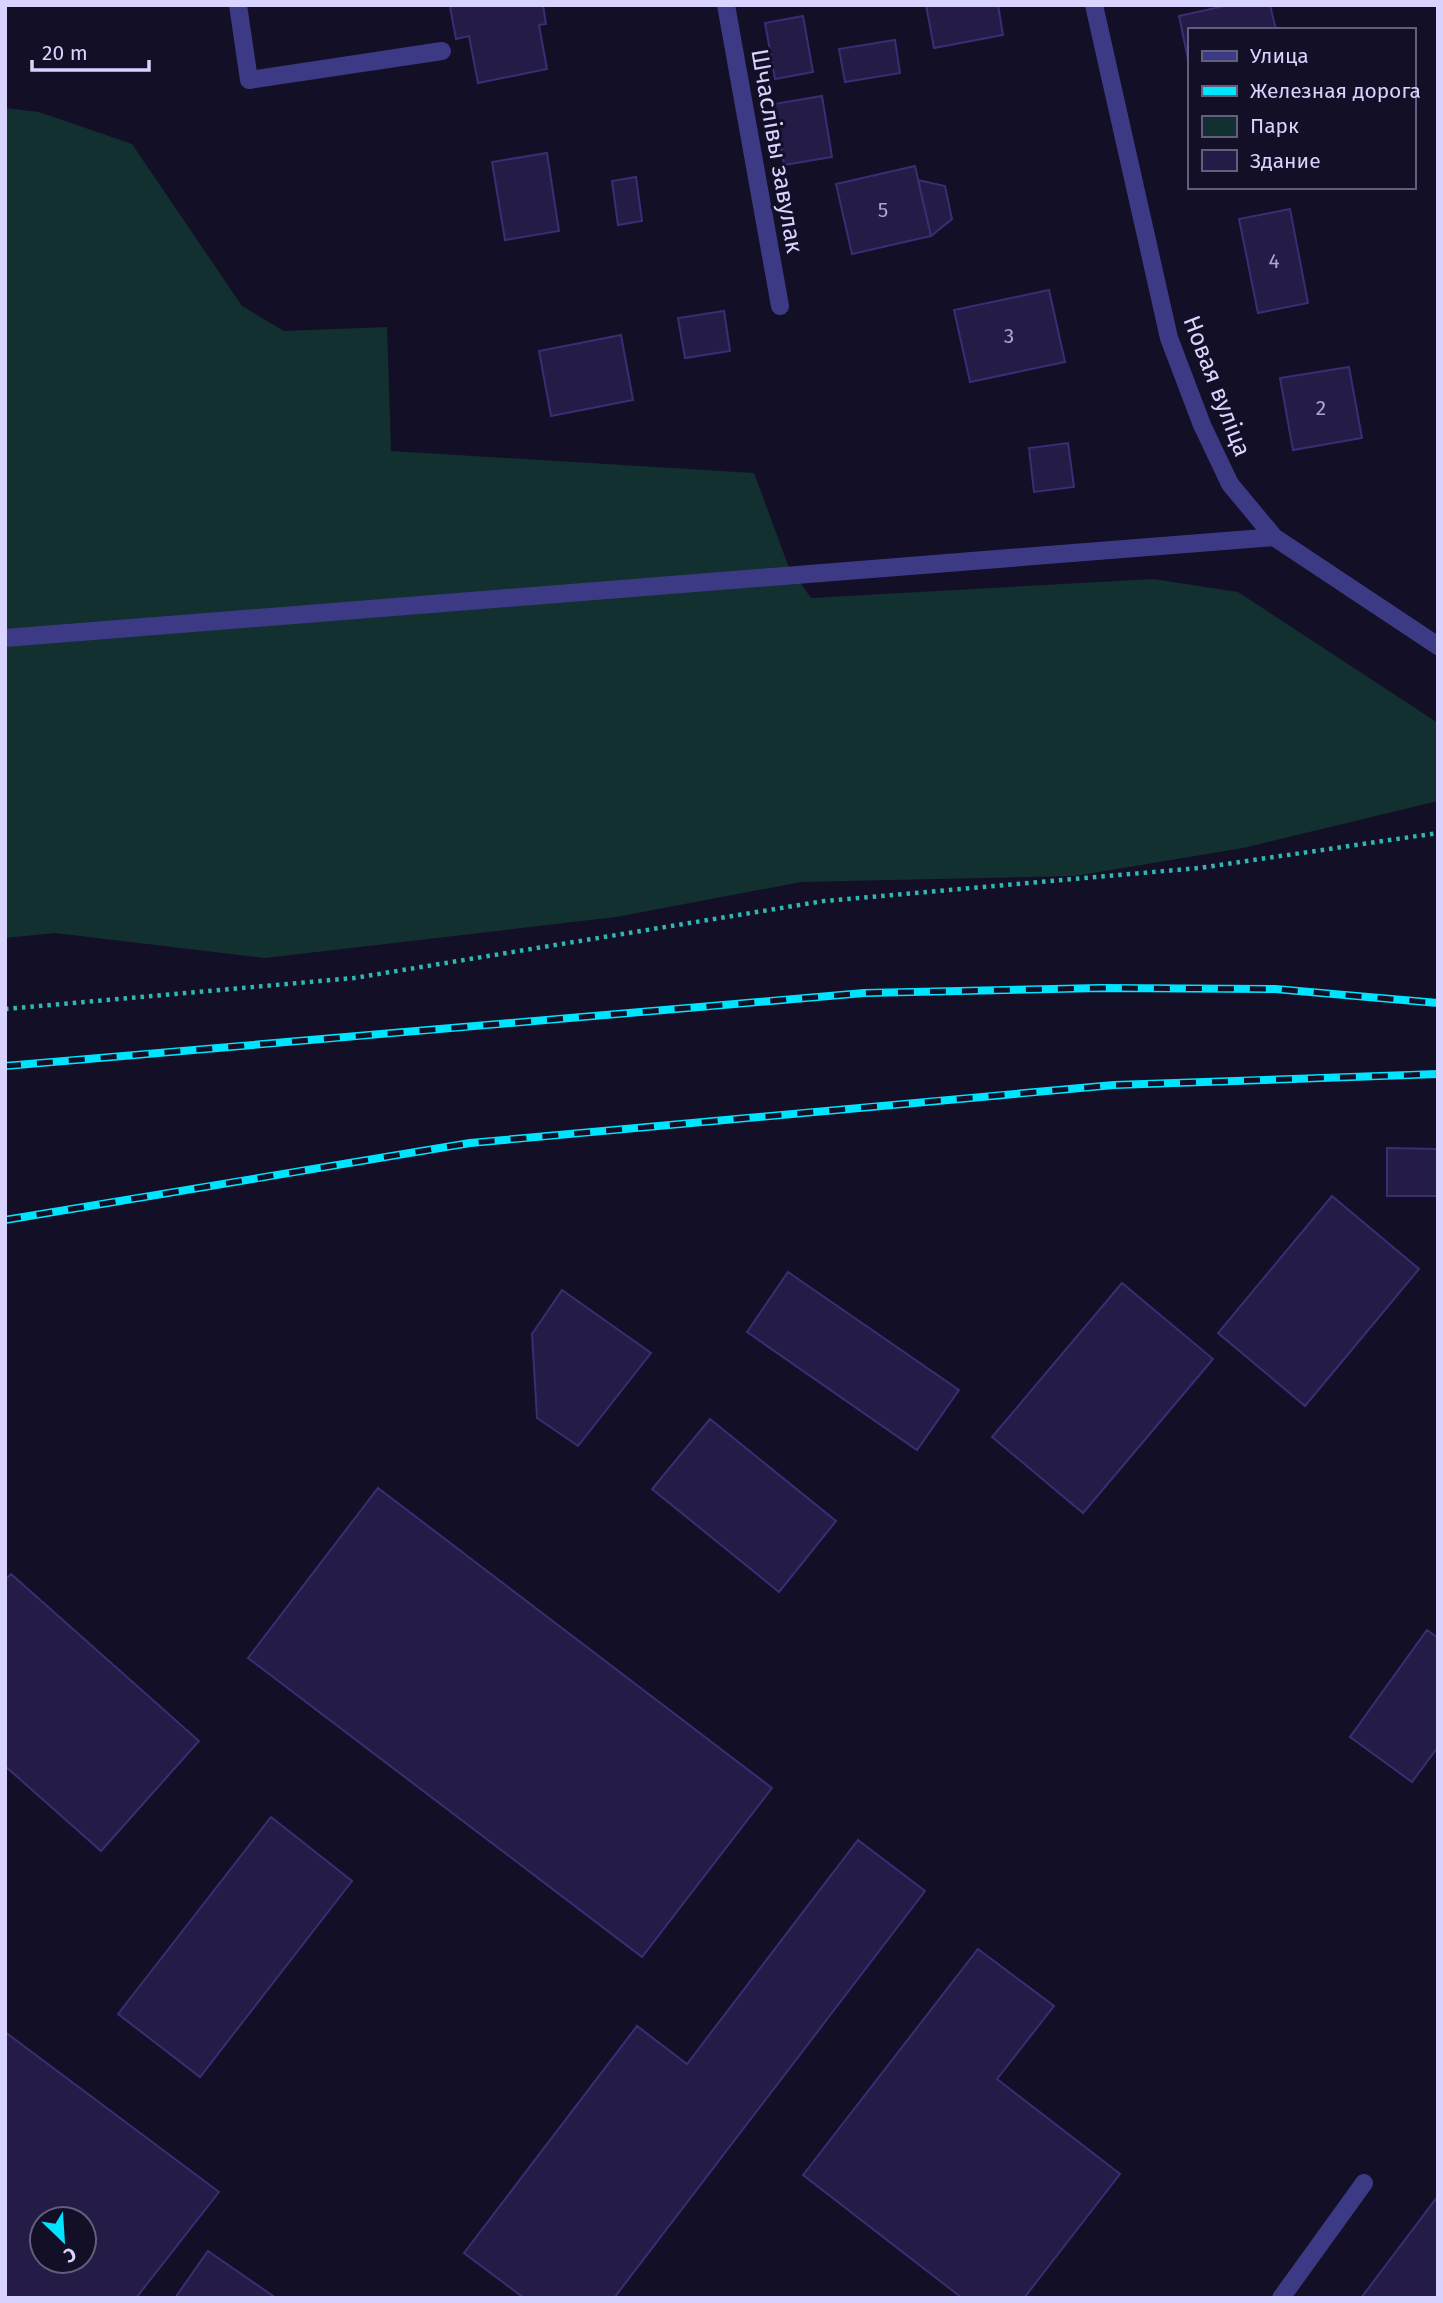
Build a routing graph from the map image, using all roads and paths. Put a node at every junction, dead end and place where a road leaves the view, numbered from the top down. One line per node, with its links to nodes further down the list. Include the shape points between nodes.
1 (238, 5): 4 (street, via 249,80)
2 (726, 5): 5 (street, Шчаслівы завулак)
3 (1094, 5): 6 (street, Новая вуліца, via 1169,338 1230,484)
4 (442, 51)
5 (780, 306)
6 (1274, 537): 7 (street); 8 (street, Новая вуліца)
7 (5, 638)
8 (1438, 646)
9 (1438, 833): 10 (path, via 1199,868 824,901 354,978)
10 (5, 1009)
11 (1364, 2183): 12 (street)
12 (1281, 2298)

